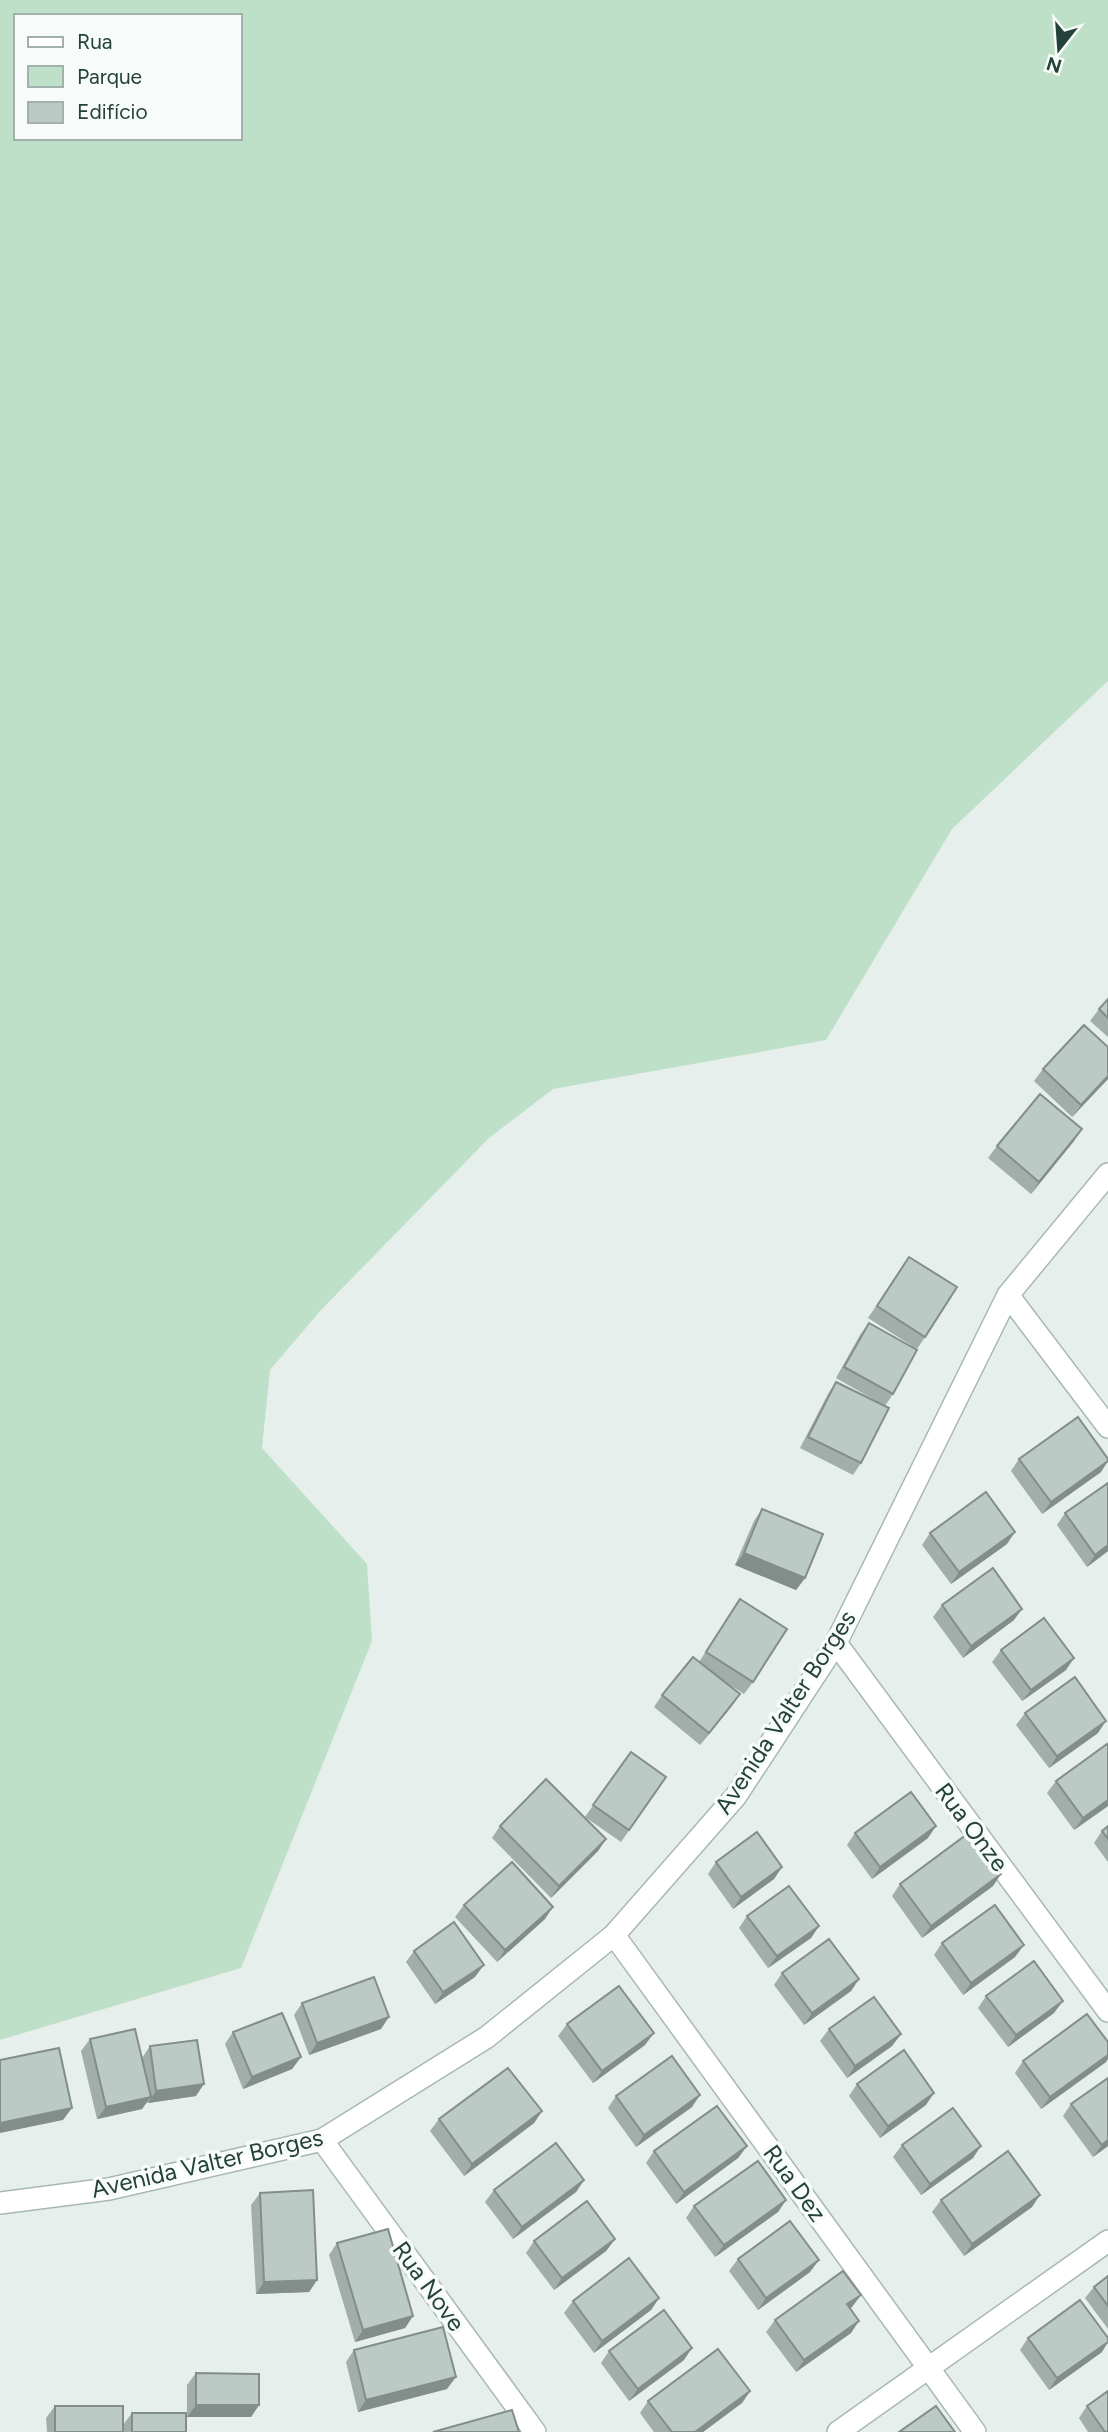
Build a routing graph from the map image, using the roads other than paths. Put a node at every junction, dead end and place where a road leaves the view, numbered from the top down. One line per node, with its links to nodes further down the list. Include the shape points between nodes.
1 (1108, 1174): 2 (street, Avenida Valter Borges)
2 (1008, 1295): 3 (street); 4 (street, Avenida Valter Borges)
3 (1108, 1427)
4 (836, 1643): 5 (street, Avenida Valter Borges, via 737,1796); 6 (street, Rua Onze)
5 (614, 1935): 7 (street, Avenida Valter Borges, via 487,2037); 10 (street, Rua Dez)
6 (1108, 2011)
7 (322, 2140): 8 (street, Avenida Valter Borges, via 109,2189); 11 (street, Rua Nove)
8 (0, 2203)
9 (1108, 2241): 10 (street)
10 (929, 2368): 12 (street); 13 (street, Rua Dez)
11 (536, 2432)
12 (838, 2432)
13 (975, 2432)

